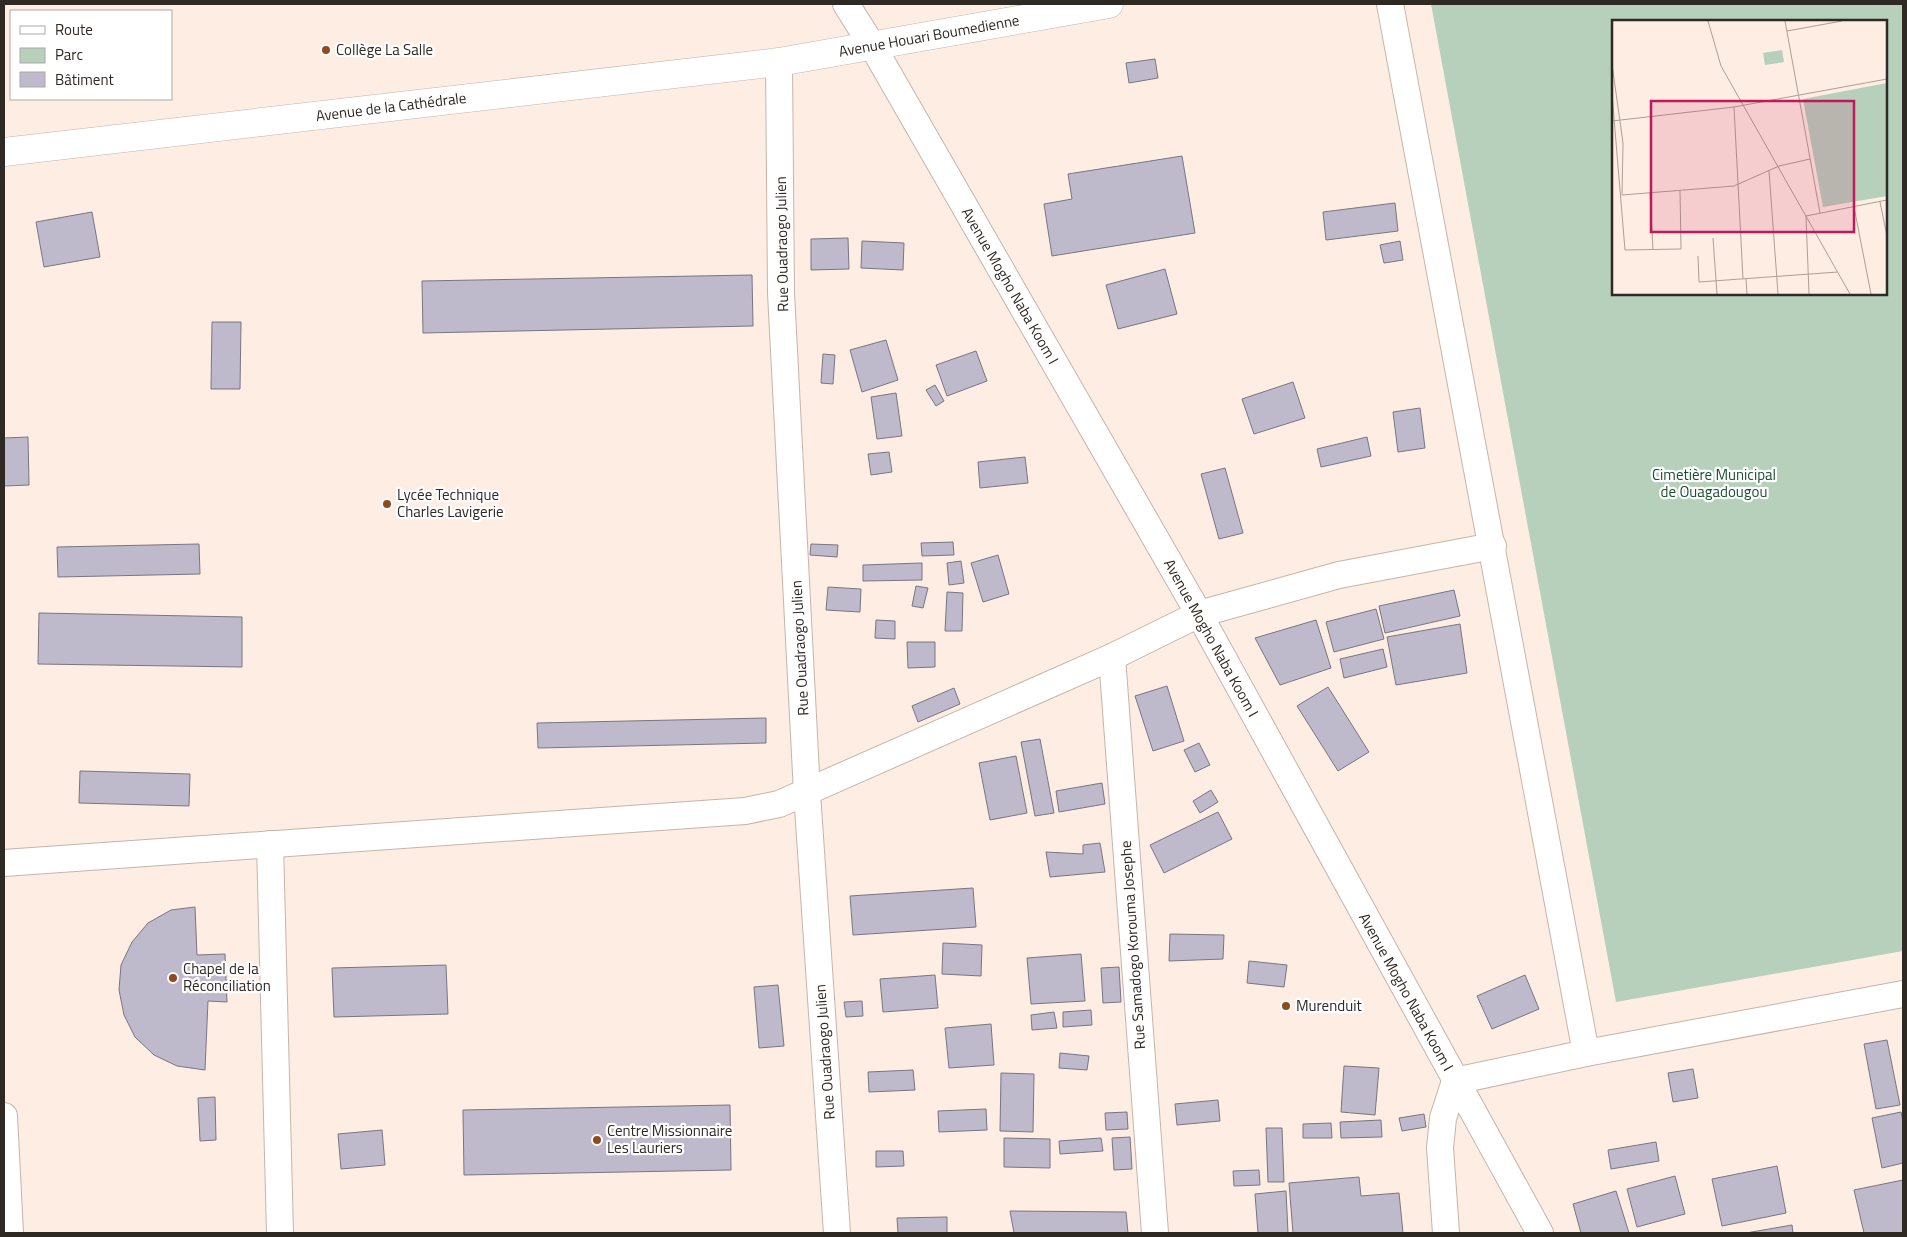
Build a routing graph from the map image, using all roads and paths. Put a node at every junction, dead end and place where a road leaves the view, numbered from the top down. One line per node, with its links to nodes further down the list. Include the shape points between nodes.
1 (846, 4): 4 (street, Avenue Mogho Naba Koom I)
2 (1109, 4): 4 (main road, Avenue Houari Boumedienne)
3 (1390, 4): 7 (street)
4 (873, 47): 5 (main road, Avenue Houari Boumedienne); 8 (street, Avenue Mogho Naba Koom I)
5 (779, 62): 6 (main road, Avenue de la Cathédrale); 10 (street, Rue Ouadraogo Julien, via 782,293)
6 (4, 152)
7 (1493, 546): 8 (street, via 1339,575); 14 (street)
8 (1198, 614): 9 (street); 15 (street, Avenue Mogho Naba Koom I)
9 (1112, 657): 10 (street); 20 (street, Rue Samadogo Korouma Josephe)
10 (807, 793): 11 (street, via 779,804 745,811); 19 (street, Rue Ouadraogo Julien)
11 (270, 844): 12 (street); 18 (street)
12 (4, 863)
13 (1903, 995): 14 (street)
14 (1586, 1053): 15 (street)
15 (1455, 1081): 21 (street, via 1443,1118 1440,1148); 22 (street, Avenue Mogho Naba Koom I)
16 (4, 1116): 17 (street)
17 (10, 1233)
18 (280, 1233)
19 (837, 1233)
20 (1155, 1233)
21 (1446, 1233)
22 (1540, 1233)

